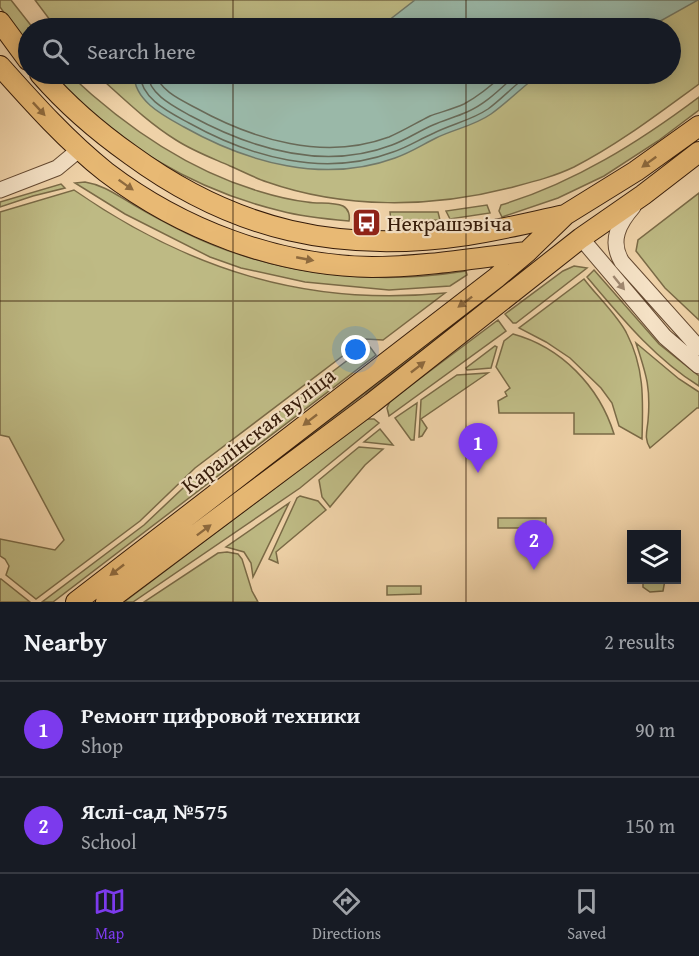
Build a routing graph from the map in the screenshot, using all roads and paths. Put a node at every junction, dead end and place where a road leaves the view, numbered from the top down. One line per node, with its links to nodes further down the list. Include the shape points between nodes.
1 (0, 21): 2 (main road)
2 (18, 46)
3 (0, 66): 7 (main road, one-way to 7)
4 (49, 84): 6 (main road)
5 (699, 126): 11 (main road, Каралінская вуліца, one-way to 11)
6 (96, 130): 7 (main road); 11 (main road, via 192,194 237,216 292,233 349,240 416,240 466,236)
7 (80, 149): 9 (street, via 57,168); 14 (main road, one-way to 14, via 105,171 160,207 219,235 276,253 370,267 430,265)
8 (699, 152): 10 (main road, Каралінская вуліца)
9 (0, 190)
10 (643, 195): 12 (main road, Каралінская вуліца); 16 (street, via 620,225 616,252)
11 (565, 215): 12 (main road); 13 (main road, Каралінская вуліца)
12 (581, 238): 13 (main road); 17 (street, one-way to 17, via 665,337); 19 (main road, Каралінская вуліца, one-way to 12)
13 (526, 252): 14 (main road); 15 (main road, Каралінская вуліца)
14 (487, 256): 15 (main road, via 497,262)
15 (496, 278): 18 (main road, Каралінская вуліца, one-way to 18)
16 (699, 348)
17 (699, 366)
18 (158, 538): 19 (main road); 20 (main road, Каралінская вуліца, one-way to 20)
19 (172, 554): 21 (main road, Каралінская вуліца)
20 (76, 602)
21 (106, 602)

